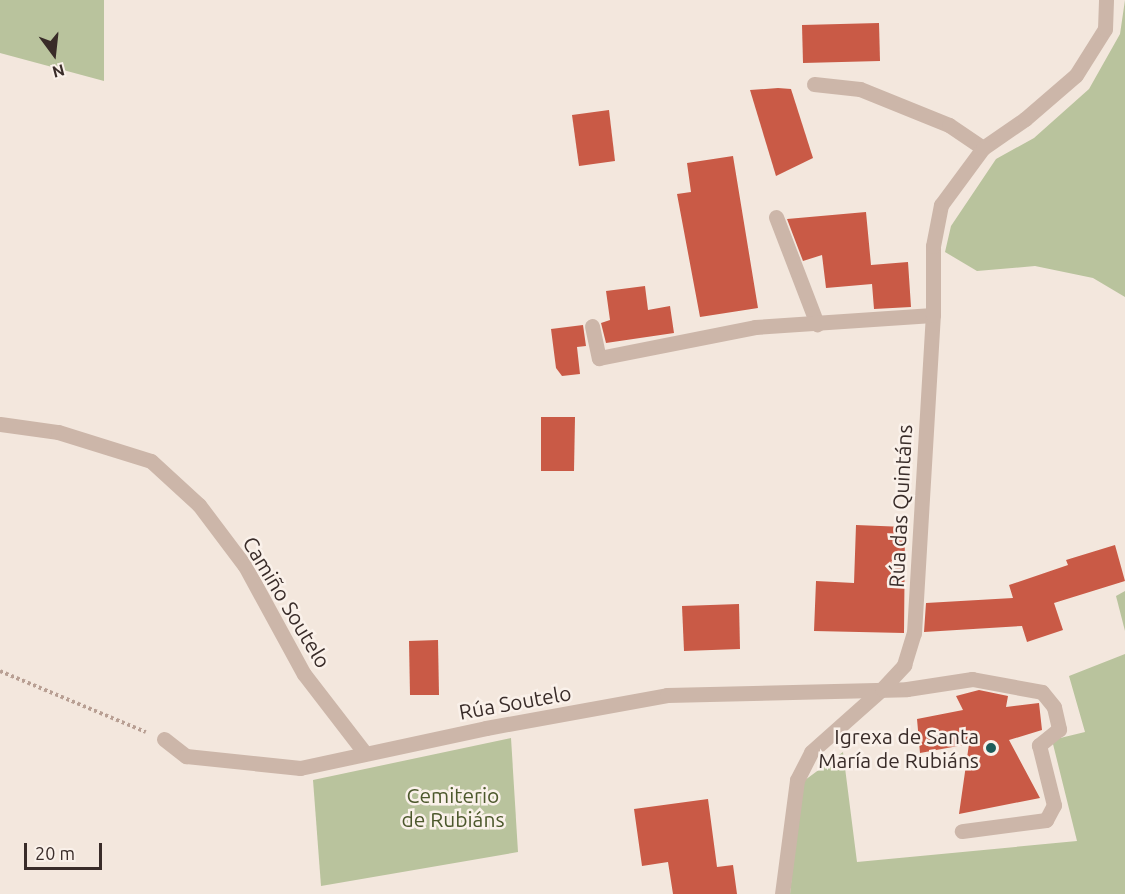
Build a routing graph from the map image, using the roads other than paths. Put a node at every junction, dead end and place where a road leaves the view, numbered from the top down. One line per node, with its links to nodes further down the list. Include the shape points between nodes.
1 (1106, 0): 3 (street, Rúa das Quintáns, via 1105,29 1076,75 1025,119)
2 (814, 84): 3 (street, via 860,89 949,125)
3 (983, 148): 5 (street, Rúa das Quintáns, via 941,205 933,246)
4 (776, 217): 6 (street)
5 (933, 315): 6 (street); 9 (street, Rúa das Quintáns, via 914,633 904,665)
6 (817, 324): 7 (street, via 755,327 599,358)
7 (592, 326)
8 (0, 424): 11 (street, Camiño Soutelo, via 58,432 151,461 199,505 245,566 304,674)
9 (882, 689): 11 (street, Rúa Soutelo, via 668,696); 12 (street, Rúa Soutelo, via 996,681 1042,692 1054,707 1059,729 1039,745 1054,805 1046,820); 13 (street, via 811,752 797,780)
10 (164, 740): 11 (street, Rúa Soutelo, via 186,756 300,768)
11 (364, 752)
12 (962, 831)
13 (782, 894)

